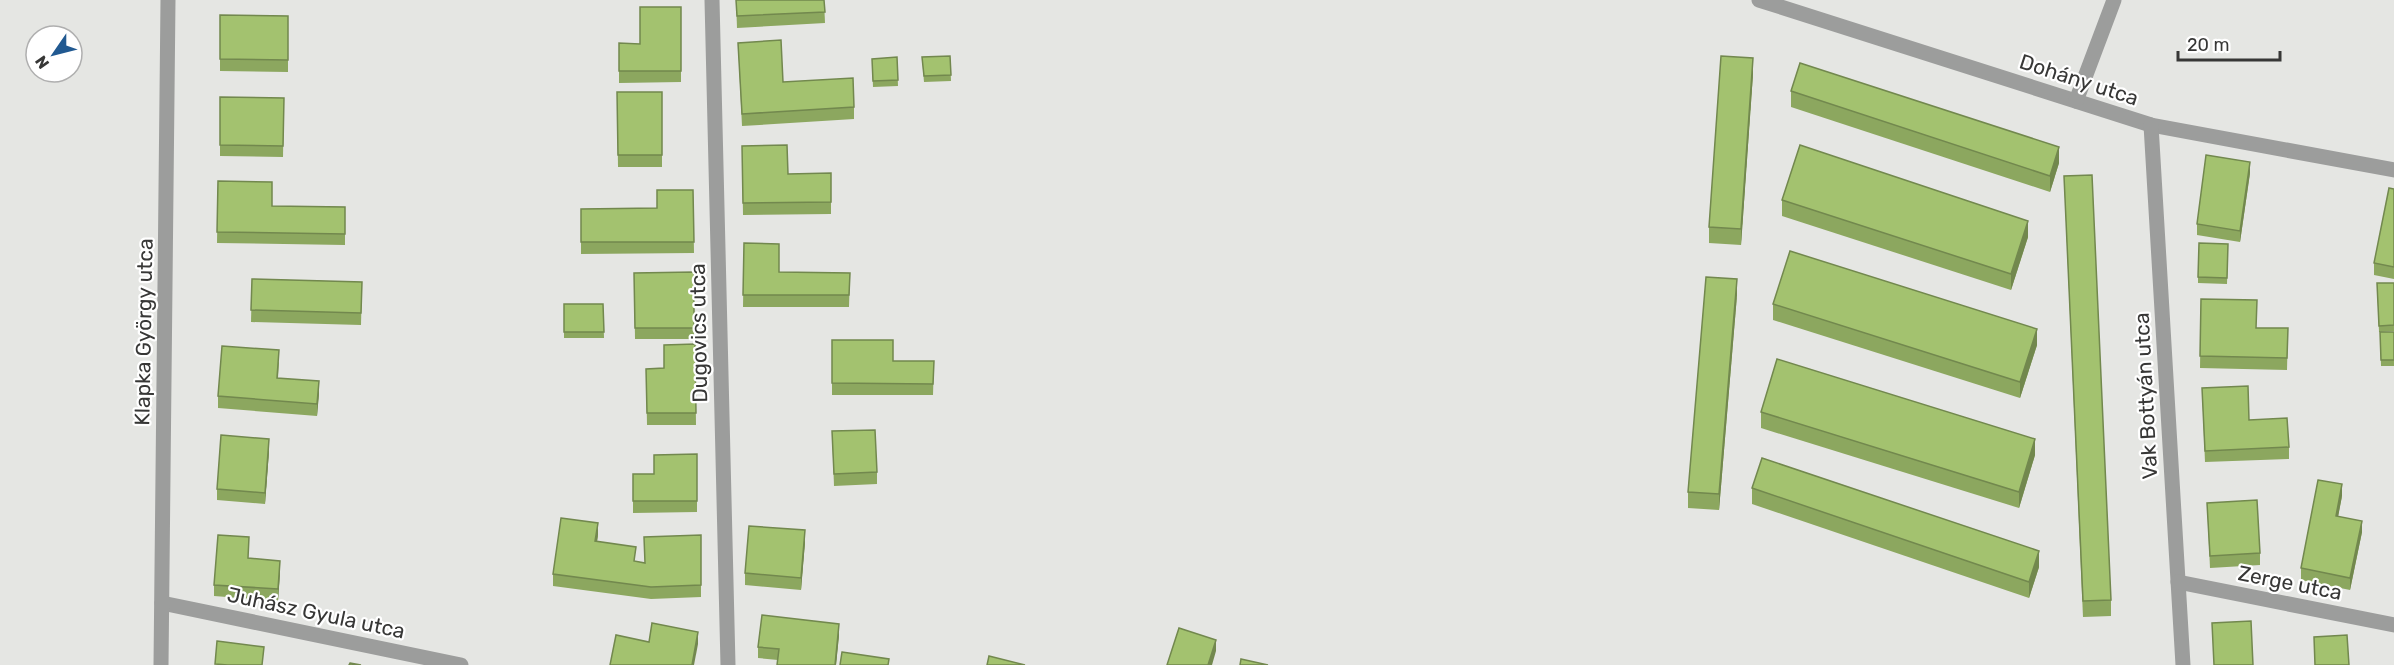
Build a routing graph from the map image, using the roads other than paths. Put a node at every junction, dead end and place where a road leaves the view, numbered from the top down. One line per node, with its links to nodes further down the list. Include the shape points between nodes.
1 (168, 0): 9 (street, Klapka György utca)
2 (712, 0): 13 (street, Dugovics utca)
3 (1759, 0): 5 (street, Dohány utca)
4 (2114, 0): 5 (street)
5 (2076, 101): 6 (street, Dohány utca)
6 (2151, 124): 7 (street, Dohány utca); 8 (street, Vak Bottyán utca)
7 (2394, 170)
8 (2178, 582): 10 (street, Zerge utca); 14 (street, Vak Bottyán utca)
9 (162, 603): 11 (street, Klapka György utca); 12 (street, Juhász Gyula utca)
10 (2394, 626)
11 (161, 665)
12 (461, 665)
13 (728, 665)
14 (2183, 665)

